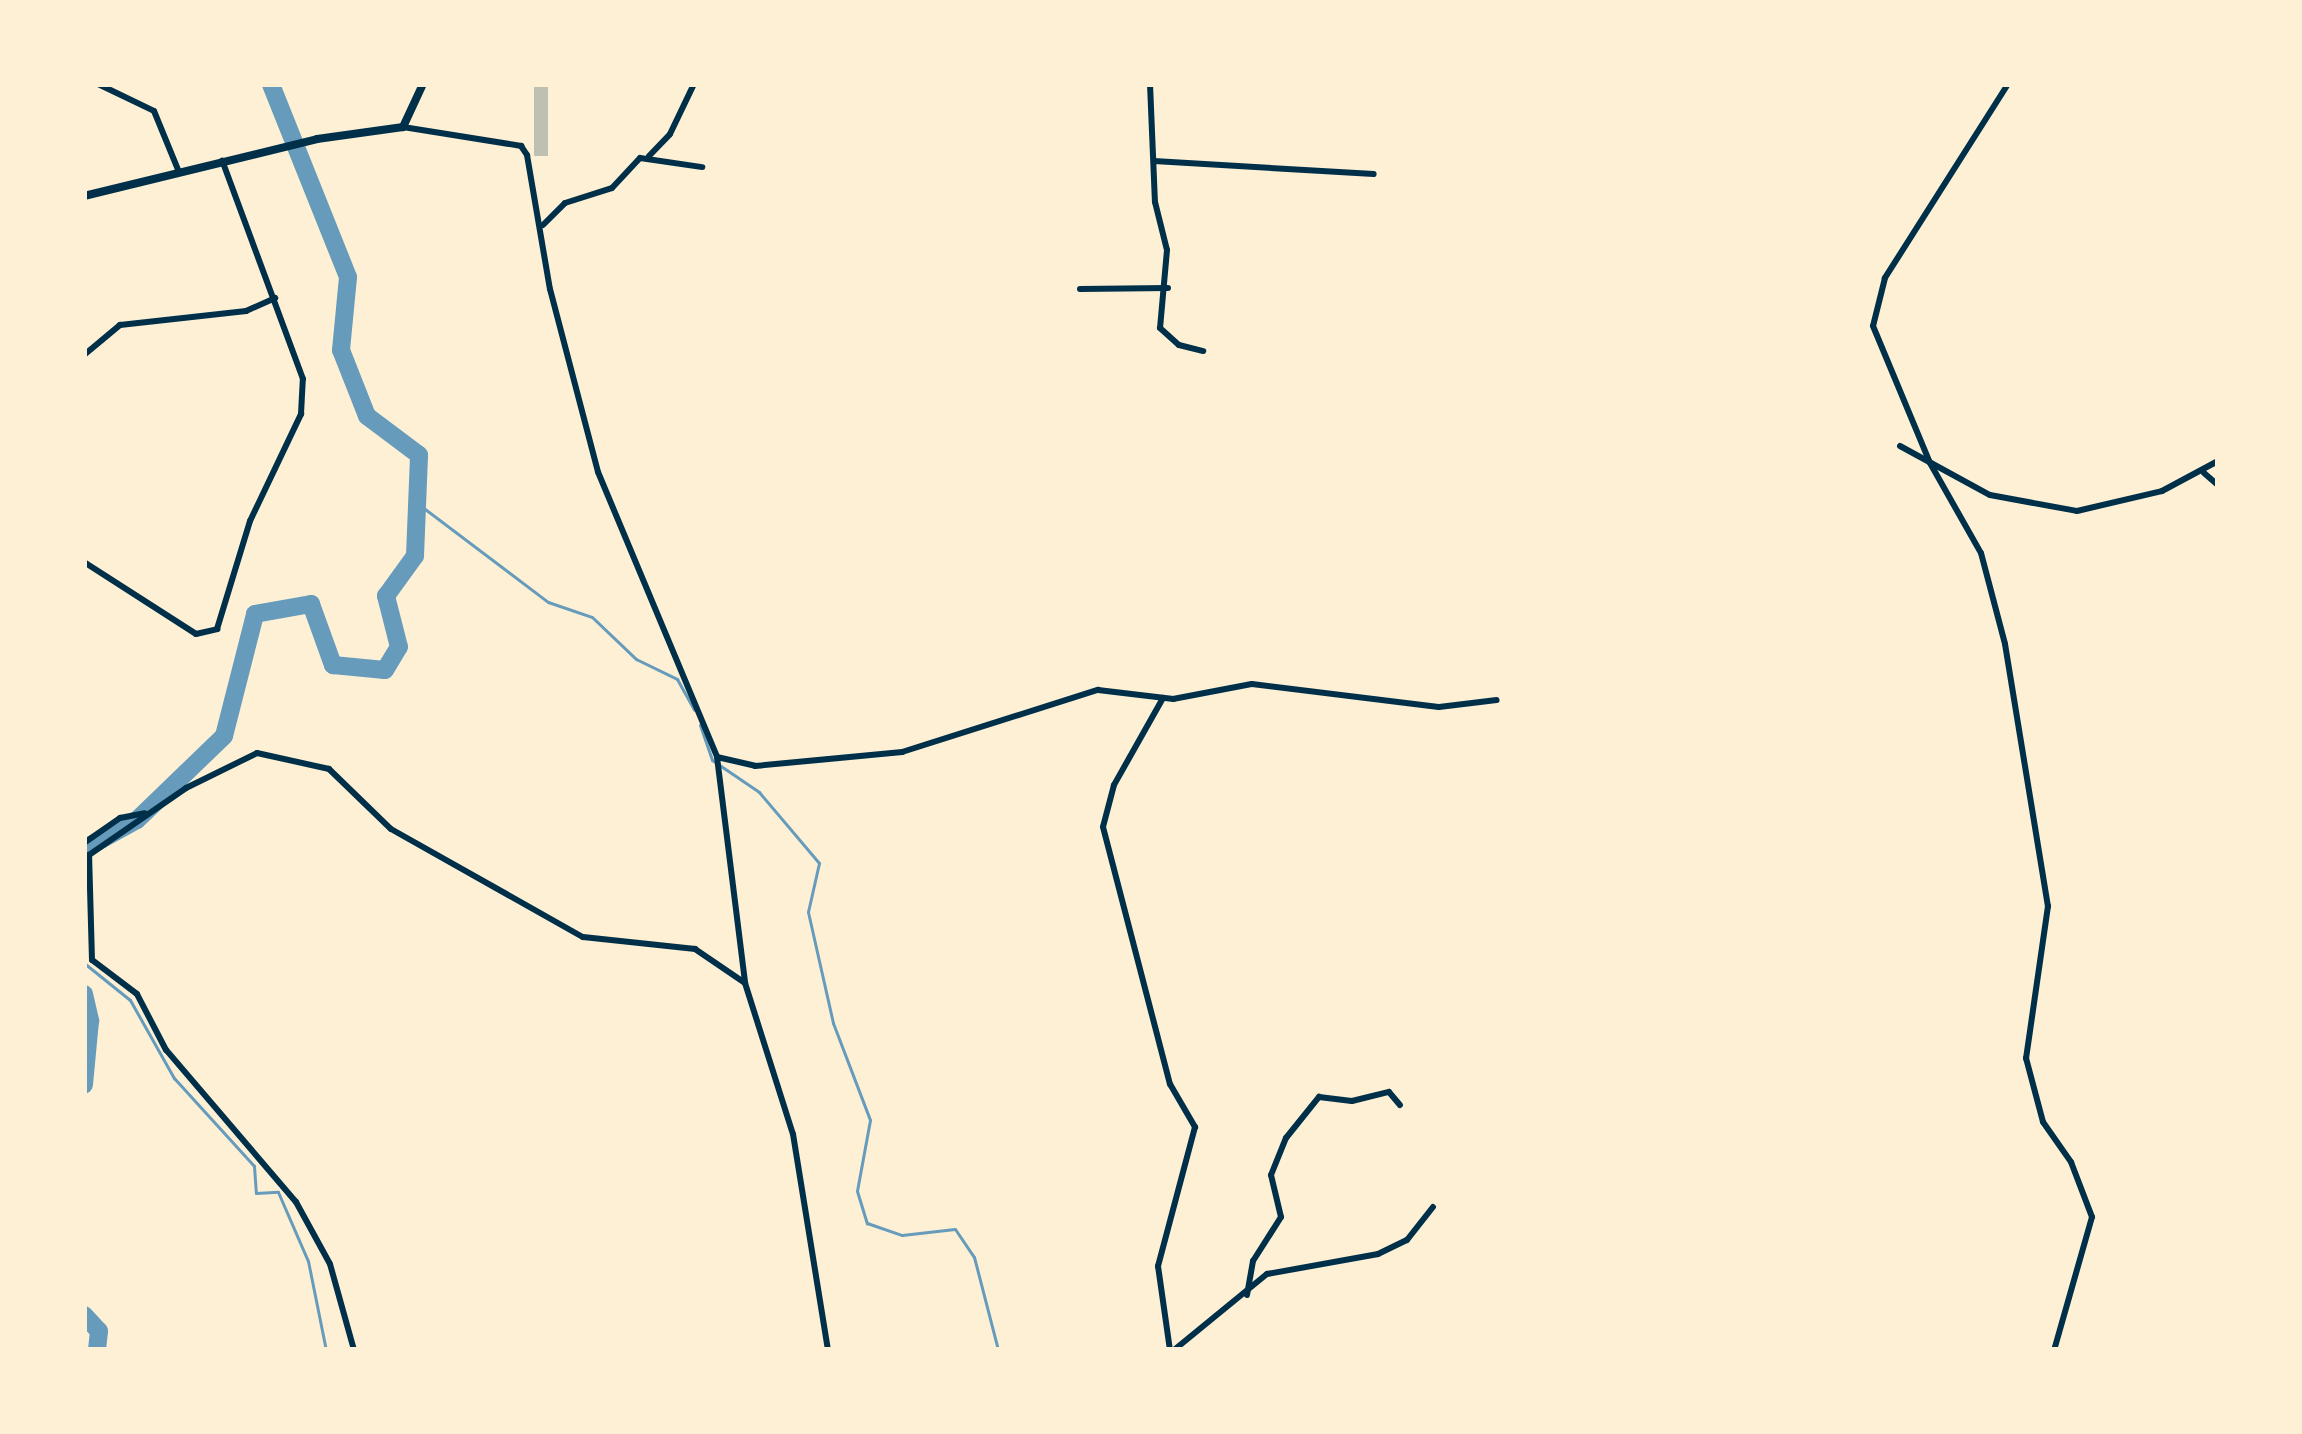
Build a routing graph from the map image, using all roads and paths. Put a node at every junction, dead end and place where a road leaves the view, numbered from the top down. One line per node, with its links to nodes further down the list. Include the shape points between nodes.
1 (98, 84): 11 (street, via 154,112)
2 (423, 84): 6 (main road)
3 (694, 84): 7 (street, via 670,134)
4 (1150, 84): 9 (street)
5 (2008, 84): 22 (street, via 1874,307 1873,336)
6 (403, 127): 8 (main road); 14 (street, via 524,148)
7 (649, 156): 10 (street); 14 (street, via 612,188 565,202)
8 (222, 160): 11 (main road); 17 (street)
9 (1154, 161): 12 (street); 15 (street)
10 (702, 167)
11 (179, 172): 13 (main road)
12 (1374, 175)
13 (84, 196)
14 (543, 225): 28 (street, via 550,289 598,472)
15 (1168, 288): 16 (street); 18 (street, via 1162,331)
16 (1080, 290)
17 (276, 298): 19 (street, via 246,310 120,325); 25 (street, via 303,379 302,414 250,521 226,619 201,636)
18 (1203, 350)
19 (84, 355)
20 (1900, 446): 22 (street)
21 (2218, 461): 23 (street)
22 (1930, 463): 23 (street, via 1990,495 2085,512); 38 (street, via 1993,584 2043,858 2047,932 2026,1058 2043,1122 2071,1162 2092,1216)
23 (2204, 472): 24 (street)
24 (2218, 484)
25 (84, 562)
26 (1163, 698): 27 (street, via 1252,684 1439,707); 28 (street, via 1098,690 887,754 755,766); 37 (street, via 1114,784 1103,827 1170,1084 1195,1127 1158,1266)
27 (1497, 700)
28 (717, 757): 31 (street)
29 (149, 813): 30 (street); 31 (street, via 248,753 329,770 391,829 583,937 695,949); 35 (street, via 89,855 92,960 137,994 166,1050 296,1202 329,1264)
30 (84, 843)
31 (746, 983): 36 (street, via 793,1134)
32 (1400, 1106): 34 (street, via 1389,1092 1352,1101 1319,1097 1277,1151 1270,1196 1281,1217 1253,1261)
33 (1433, 1207): 34 (street, via 1407,1240 1378,1254 1267,1274)
34 (1247, 1295): 37 (street)
35 (354, 1350)
36 (828, 1350)
37 (1172, 1350)
38 (2054, 1350)

